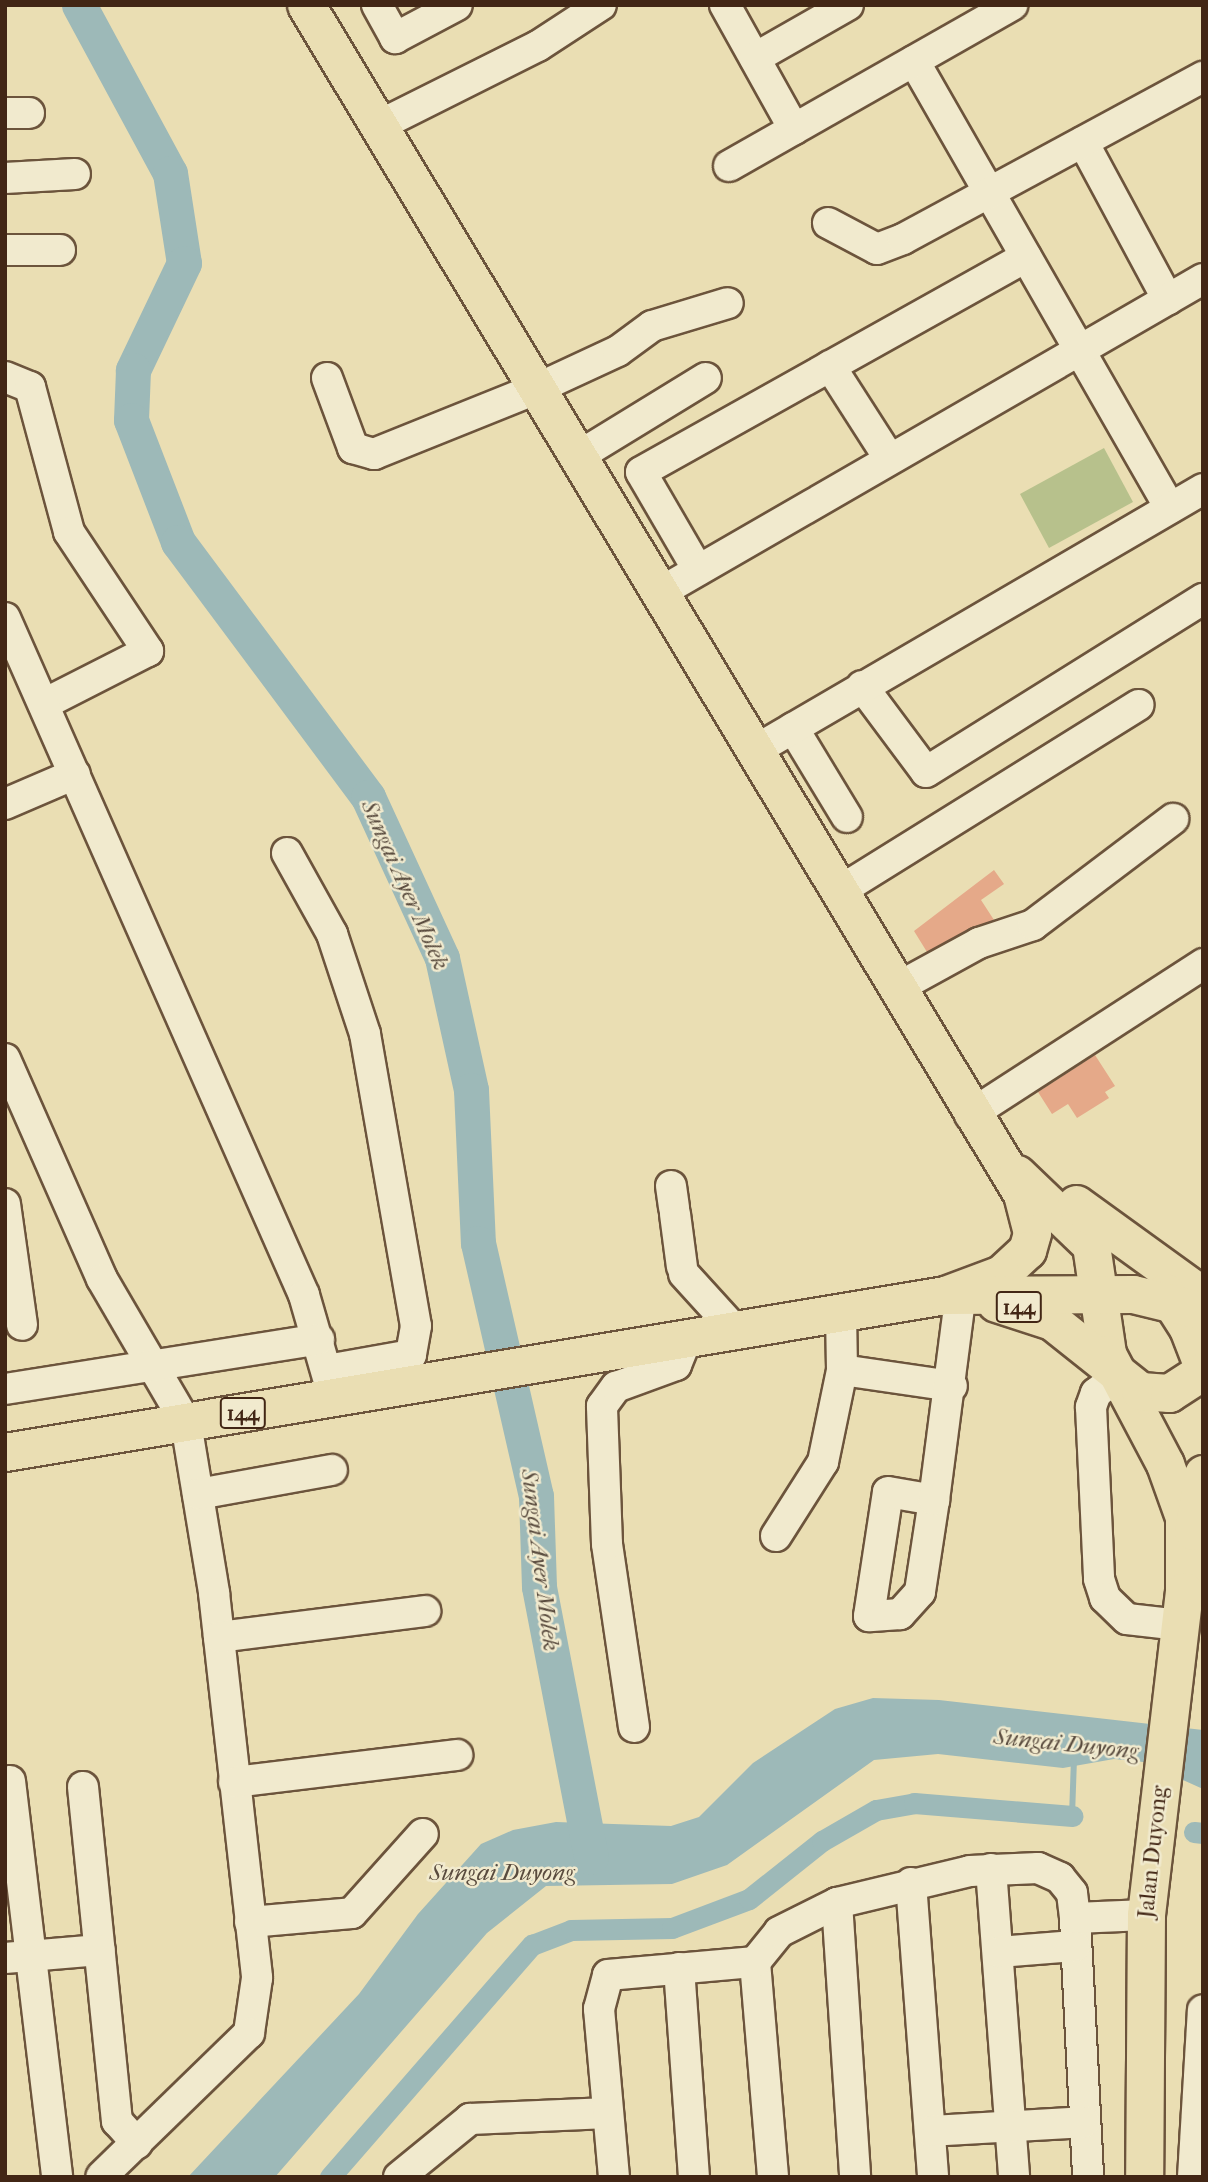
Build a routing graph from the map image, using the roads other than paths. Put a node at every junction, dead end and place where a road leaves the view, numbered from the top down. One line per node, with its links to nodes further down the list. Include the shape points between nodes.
1 (306, 5): 11 (main road)
2 (377, 5): 3 (street, via 394,38)
3 (457, 5)
4 (601, 5): 11 (street, via 538,46)
5 (724, 5): 8 (street)
6 (848, 5): 8 (street)
7 (1012, 5): 9 (street)
8 (755, 58): 12 (street)
9 (914, 61): 12 (street); 17 (street)
10 (1203, 78): 13 (street)
11 (378, 126): 30 (main road)
12 (794, 129): 14 (street)
13 (1083, 142): 17 (street); 23 (street)
14 (729, 166)
15 (75, 174): 16 (street)
16 (5, 178)
17 (990, 193): 18 (street, via 877,249); 21 (street)
18 (828, 223)
19 (5, 250): 20 (street)
20 (60, 250)
21 (1026, 257): 25 (street); 26 (street)
22 (1203, 279): 23 (street)
23 (1168, 300): 25 (street)
24 (728, 303): 30 (street, via 652,326 618,351)
25 (1080, 350): 32 (street); 34 (street)
26 (830, 366): 32 (street); 35 (street, via 641,472)
27 (5, 377): 40 (street, via 30,387 69,532 148,651)
28 (327, 378): 30 (street, via 361,453 374,454)
29 (706, 378): 31 (street)
30 (537, 389): 31 (main road)
31 (577, 457): 36 (main road)
32 (889, 458): 35 (street)
33 (1203, 489): 34 (street)
34 (1170, 508): 39 (street)
35 (698, 570): 36 (street)
36 (659, 593): 43 (main road)
37 (1203, 599): 39 (street, via 926,772)
38 (5, 618): 40 (street)
39 (862, 686): 42 (street)
40 (44, 704): 44 (street)
41 (1138, 705): 49 (street)
42 (793, 728): 43 (street); 46 (street)
43 (754, 751): 49 (main road)
44 (75, 774): 45 (street); 65 (street)
45 (5, 804)
46 (847, 817)
47 (1173, 819): 51 (street, via 1034,925 979,943)
48 (287, 853): 70 (street, via 332,934 365,1034 409,1267 415,1344 403,1359)
49 (838, 892): 51 (main road)
50 (1203, 964): 53 (street)
51 (895, 989): 53 (main road)
52 (5, 1059): 54 (street)
53 (975, 1121): 55 (main road); 60 (main road)
54 (19, 1123): 66 (street)
55 (1001, 1159): 58 (main road, Jalan Duyong, via 1091,1245); 59 (main road, via 1030,1214 1027,1250 1001,1274)
56 (673, 1203): 63 (street, via 683,1270)
57 (5, 1204): 62 (street)
58 (1100, 1293): 59 (main road, 144); 60 (main road, 144); 69 (main road, Jalan Duyong, via 1101,1334)
59 (952, 1298): 61 (main road, 144); 69 (main road, 144, via 1022,1308 1052,1321); 71 (street)
60 (1192, 1302): 67 (main road, 144)
61 (841, 1311): 63 (main road, 144); 68 (street)
62 (22, 1325)
63 (734, 1329): 64 (main road, 144)
64 (687, 1338): 70 (main road, 144, via 481,1375); 83 (street, via 676,1366 616,1387 602,1406 607,1544)
65 (320, 1339): 66 (street); 70 (street)
66 (153, 1368): 72 (street); 73 (street)
67 (1203, 1369): 69 (main road, 144, via 1181,1388 1152,1394)
68 (842, 1370): 71 (street); 79 (street, via 822,1462)
69 (1118, 1376): 80 (main road, Jalan Duyong, via 1177,1491 1184,1517); 80 (street, via 1096,1393 1091,1406 1099,1579 1109,1605 1127,1619)
70 (331, 1384): 73 (main road, 144)
71 (952, 1386): 78 (street)
72 (5, 1389)
73 (186, 1423): 74 (main road, 144); 77 (street)
74 (5, 1452)
75 (332, 1470): 77 (street)
76 (1203, 1474): 80 (main road)
77 (198, 1494): 82 (street)
78 (934, 1500)
79 (776, 1535)
80 (1182, 1608): 92 (main road, Jalan Duyong)
81 (425, 1611): 82 (street)
82 (219, 1637): 86 (street)
83 (634, 1727)
84 (457, 1755): 86 (street)
85 (10, 1782): 97 (street)
86 (234, 1782): 93 (street)
87 (83, 1787): 95 (street)
88 (423, 1833): 93 (street, via 352,1913)
89 (991, 1869): 90 (street); 94 (street, via 1038,1868 1060,1878 1072,1892); 96 (street)
90 (911, 1883): 91 (street); 105 (street)
91 (837, 1903): 98 (street, via 779,1932); 113 (street)
92 (1146, 1915): 94 (street); 117 (main road, Jalan Duyong)
93 (250, 1922): 106 (street, via 258,2002 249,2034)
94 (1075, 1932): 96 (street); 103 (street)
95 (100, 1950): 97 (street); 106 (street, via 117,2121)
96 (998, 1952): 104 (street)
97 (16, 1957): 107 (street)
98 (755, 1962): 99 (street); 112 (street)
99 (680, 1968): 102 (street, via 608,1975 600,1988); 111 (street)
100 (1203, 2010): 101 (street)
101 (1200, 2071): 118 (street)
102 (608, 2113): 109 (street, via 470,2119); 110 (street)
103 (1086, 2122): 104 (street); 116 (street)
104 (1009, 2126): 105 (street); 115 (street)
105 (930, 2132): 114 (street)
106 (137, 2143): 108 (street)
107 (57, 2177)
108 (101, 2177)
109 (399, 2177)
110 (614, 2177)
111 (694, 2177)
112 (773, 2177)
113 (855, 2177)
114 (933, 2177)
115 (1014, 2177)
116 (1088, 2177)
117 (1144, 2177)
118 (1193, 2177)

